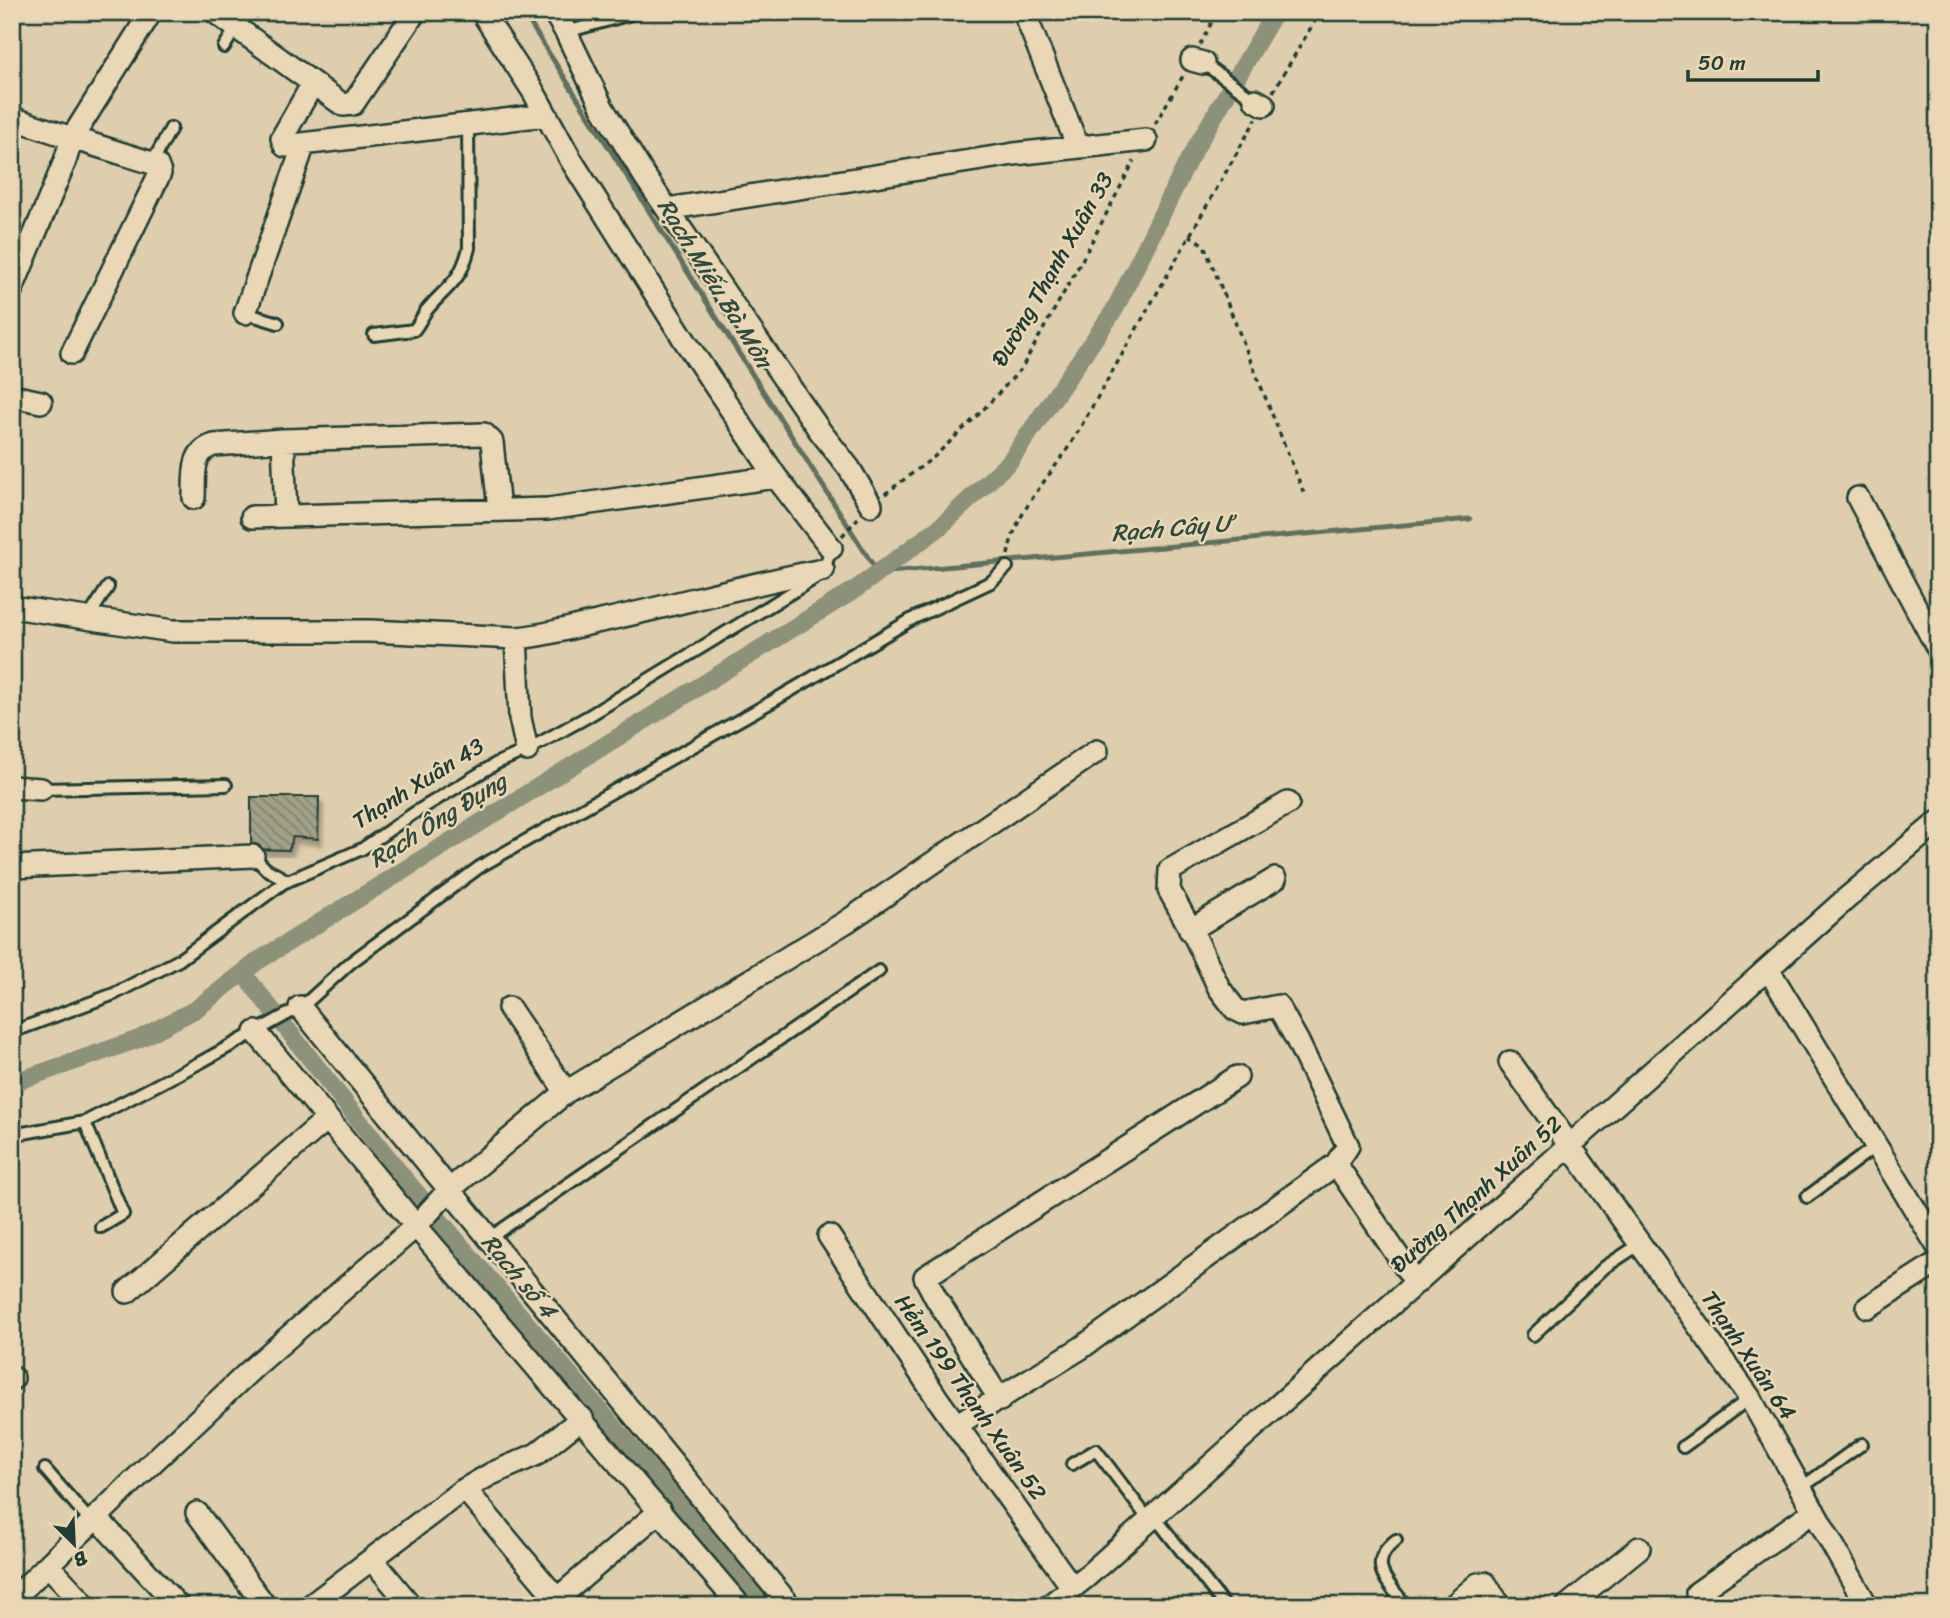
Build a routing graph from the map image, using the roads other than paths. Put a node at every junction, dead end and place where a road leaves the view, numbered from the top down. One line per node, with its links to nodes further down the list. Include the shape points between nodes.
1 (151, 12): 18 (street)
2 (215, 12): 8 (street)
3 (415, 12): 12 (street, via 353,104 343,105)
4 (482, 12): 14 (street)
5 (554, 12): 9 (street)
6 (638, 12): 9 (lane)
7 (1024, 12): 21 (street)
8 (236, 28): 10 (lane); 12 (street)
9 (566, 32): 23 (street, via 602,107)
10 (224, 47)
11 (1198, 62): 13 (lane)
12 (312, 85): 20 (street, via 282,138 285,146)
13 (1259, 103)
14 (546, 116): 16 (street); 32 (street)
15 (12, 118): 18 (street)
16 (468, 125): 20 (street); 27 (lane, via 469,247 465,265 414,330)
17 (171, 128): 22 (lane)
18 (72, 138): 22 (street); 24 (street)
19 (1146, 140): 21 (street)
20 (304, 144): 25 (street)
21 (1078, 147): 23 (street)
22 (152, 163): 28 (street, via 160,173)
23 (667, 209): 35 (street, via 849,468)
24 (12, 289)
25 (244, 313): 26 (lane)
26 (278, 323)
27 (374, 335)
28 (72, 353)
29 (12, 396): 30 (street)
30 (41, 402)
31 (283, 440): 33 (street, via 204,449 196,457); 36 (street, via 484,434 492,442); 37 (street)
32 (776, 477): 36 (street, via 548,509); 39 (street)
33 (194, 498)
34 (1858, 498): 46 (street)
35 (868, 507)
36 (499, 510): 37 (street)
37 (286, 515): 38 (street)
38 (252, 516)
39 (833, 545): 41 (lane)
40 (1007, 567): 61 (lane, via 991,582 914,618 481,866 350,963)
41 (823, 570): 45 (street); 47 (lane, Thạnh Xuân 43, via 723,635)
42 (108, 587): 44 (lane)
43 (12, 607): 44 (street)
44 (88, 618): 45 (street, via 173,631 372,631)
45 (516, 638): 47 (street, via 520,718)
46 (1938, 649)
47 (527, 750): 57 (lane, Thạnh Xuân 43, via 487,769 362,849)
48 (1097, 751): 67 (street, via 846,922)
49 (226, 785): 51 (lane)
50 (12, 787): 51 (street)
51 (41, 789)
52 (1288, 803): 58 (street, via 1170,870 1169,890)
53 (1938, 822): 59 (street, Đường Thạnh Xuân 52)
54 (253, 856): 55 (street); 57 (lane)
55 (12, 867)
56 (1275, 879): 58 (street)
57 (288, 881): 64 (lane, Thạnh Xuân 43, via 179,960 114,994)
58 (1191, 930): 73 (street, via 1219,988 1236,1009 1243,1013 1278,1006 1348,1146)
59 (1768, 969): 71 (street, Đường Thạnh Xuân 52); 72 (street)
60 (879, 971): 79 (lane)
61 (300, 1007): 63 (lane); 74 (street)
62 (509, 1008): 67 (street)
63 (257, 1031): 68 (street); 69 (lane)
64 (12, 1032)
65 (1510, 1062): 71 (street, Thạnh Xuân 64)
66 (1237, 1077): 88 (street, via 925,1277)
67 (566, 1092): 74 (street)
68 (327, 1119): 76 (street); 84 (street)
69 (85, 1122): 70 (lane); 77 (lane, via 122,1213)
70 (12, 1135)
71 (1570, 1145): 80 (street, Thạnh Xuân 64); 83 (street, Đường Thạnh Xuân 52)
72 (1877, 1145): 75 (lane); 81 (street)
73 (1336, 1164): 83 (street); 88 (street, via 1081,1348)
74 (449, 1190): 76 (street); 79 (street)
75 (1807, 1197)
76 (416, 1226): 89 (street); 101 (street, via 254,1367)
77 (100, 1227)
78 (829, 1236): 90 (street, Hẻm 199 Thạnh Xuân 52)
79 (488, 1238): 117 (street)
80 (1640, 1244): 86 (lane, via 1605,1267); 87 (street, Thạnh Xuân 64)
81 (1938, 1247)
82 (1938, 1262): 85 (street)
83 (1416, 1283): 100 (street, Đường Thạnh Xuân 52)
84 (127, 1292)
85 (1868, 1307)
86 (1533, 1335)
87 (1751, 1398): 92 (lane); 95 (street, Thạnh Xuân 64)
88 (1000, 1399): 90 (street)
89 (582, 1418): 96 (street, via 537,1454); 97 (street)
90 (956, 1426): 106 (street, Hẻm 199 Thạnh Xuân 52)
91 (1862, 1444): 95 (lane)
92 (1683, 1447)
93 (1072, 1464): 100 (lane, via 1096,1450)
94 (45, 1469): 101 (lane)
95 (1801, 1488): 98 (street, Thạnh Xuân 64)
96 (465, 1489): 104 (street); 109 (street)
97 (660, 1511): 109 (street); 116 (street)
98 (1814, 1511): 107 (street); 110 (street, Thạnh Xuân 64)
99 (197, 1513): 113 (street)
100 (1152, 1518): 106 (street, Đường Thạnh Xuân 52); 119 (lane)
101 (94, 1519): 105 (street); 112 (street)
102 (1396, 1539): 120 (lane, via 1385,1548 1380,1568)
103 (1639, 1548): 123 (street)
104 (372, 1559): 114 (street); 115 (street)
105 (48, 1565): 108 (street); 111 (street)
106 (1072, 1587): 118 (street, Đường Thạnh Xuân 52)
107 (1698, 1593)
108 (12, 1600)
109 (557, 1602)
110 (1859, 1603)
111 (86, 1606)
112 (178, 1606)
113 (265, 1606)
114 (310, 1606)
115 (411, 1606)
116 (740, 1606)
117 (790, 1606)
118 (1049, 1606)
119 (1224, 1606)
120 (1406, 1606)
121 (1453, 1606): 122 (street, via 1485,1583)
122 (1500, 1606)
123 (1567, 1606)

